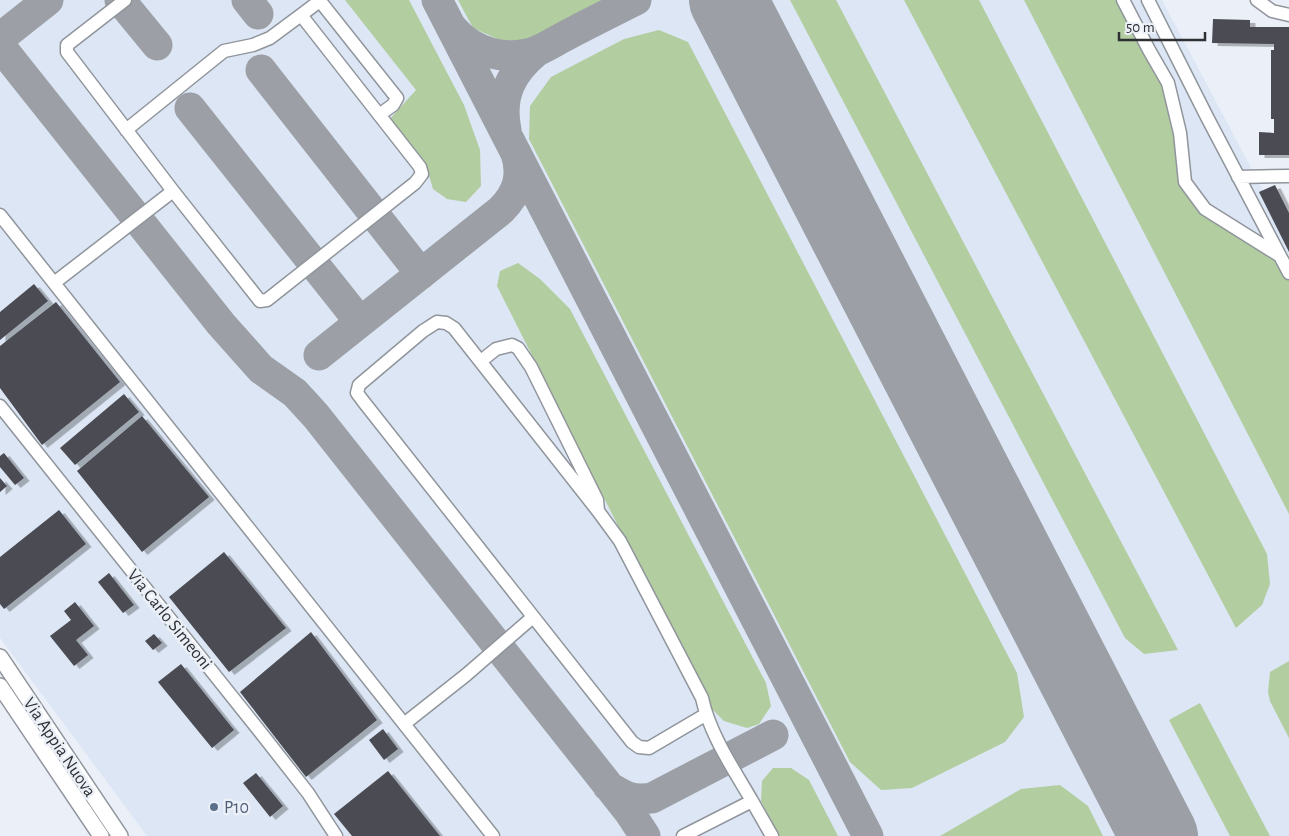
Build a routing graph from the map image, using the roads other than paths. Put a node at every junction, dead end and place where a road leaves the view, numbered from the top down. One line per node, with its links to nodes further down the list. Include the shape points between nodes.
1 (124, 0): 9 (street, via 67,45 67,52)
2 (321, 0): 6 (street); 8 (street, via 397,98)
3 (1123, 0): 14 (street, via 1168,83 1180,133 1185,182 1205,209)
4 (1148, 0): 10 (street)
5 (1257, 0): 7 (street, via 1272,11)
6 (301, 15): 8 (street); 9 (street, via 270,38 224,51)
7 (1289, 15)
8 (379, 115): 12 (street, via 420,167 422,174 415,183 267,300 260,301)
9 (126, 130): 12 (street)
10 (1238, 177): 11 (street); 14 (street)
11 (1288, 177)
12 (173, 191): 16 (street)
13 (0, 215): 16 (street)
14 (1280, 256): 15 (street)
15 (1289, 273)
16 (54, 283): 24 (street)
17 (481, 361): 19 (street); 19 (street, via 496,349 512,345 518,348 531,367 583,471 597,500); 20 (street, via 454,328 437,322 423,330 359,385 357,392)
18 (0, 406): 28 (street, Via Carlo Simeoni, via 265,738)
19 (598, 511): 23 (street, via 620,541 702,698)
20 (533, 617): 23 (street, via 639,747 649,748 658,744); 24 (street)
21 (0, 657): 27 (main road, Via Appia Nuova)
22 (0, 686): 26 (main road, Via Appia Nuova)
23 (705, 715): 25 (street)
24 (404, 724): 29 (street)
25 (752, 801): 30 (street); 31 (street)
26 (100, 836)
27 (120, 836)
28 (336, 836)
29 (493, 836)
30 (683, 836)
31 (772, 836)

